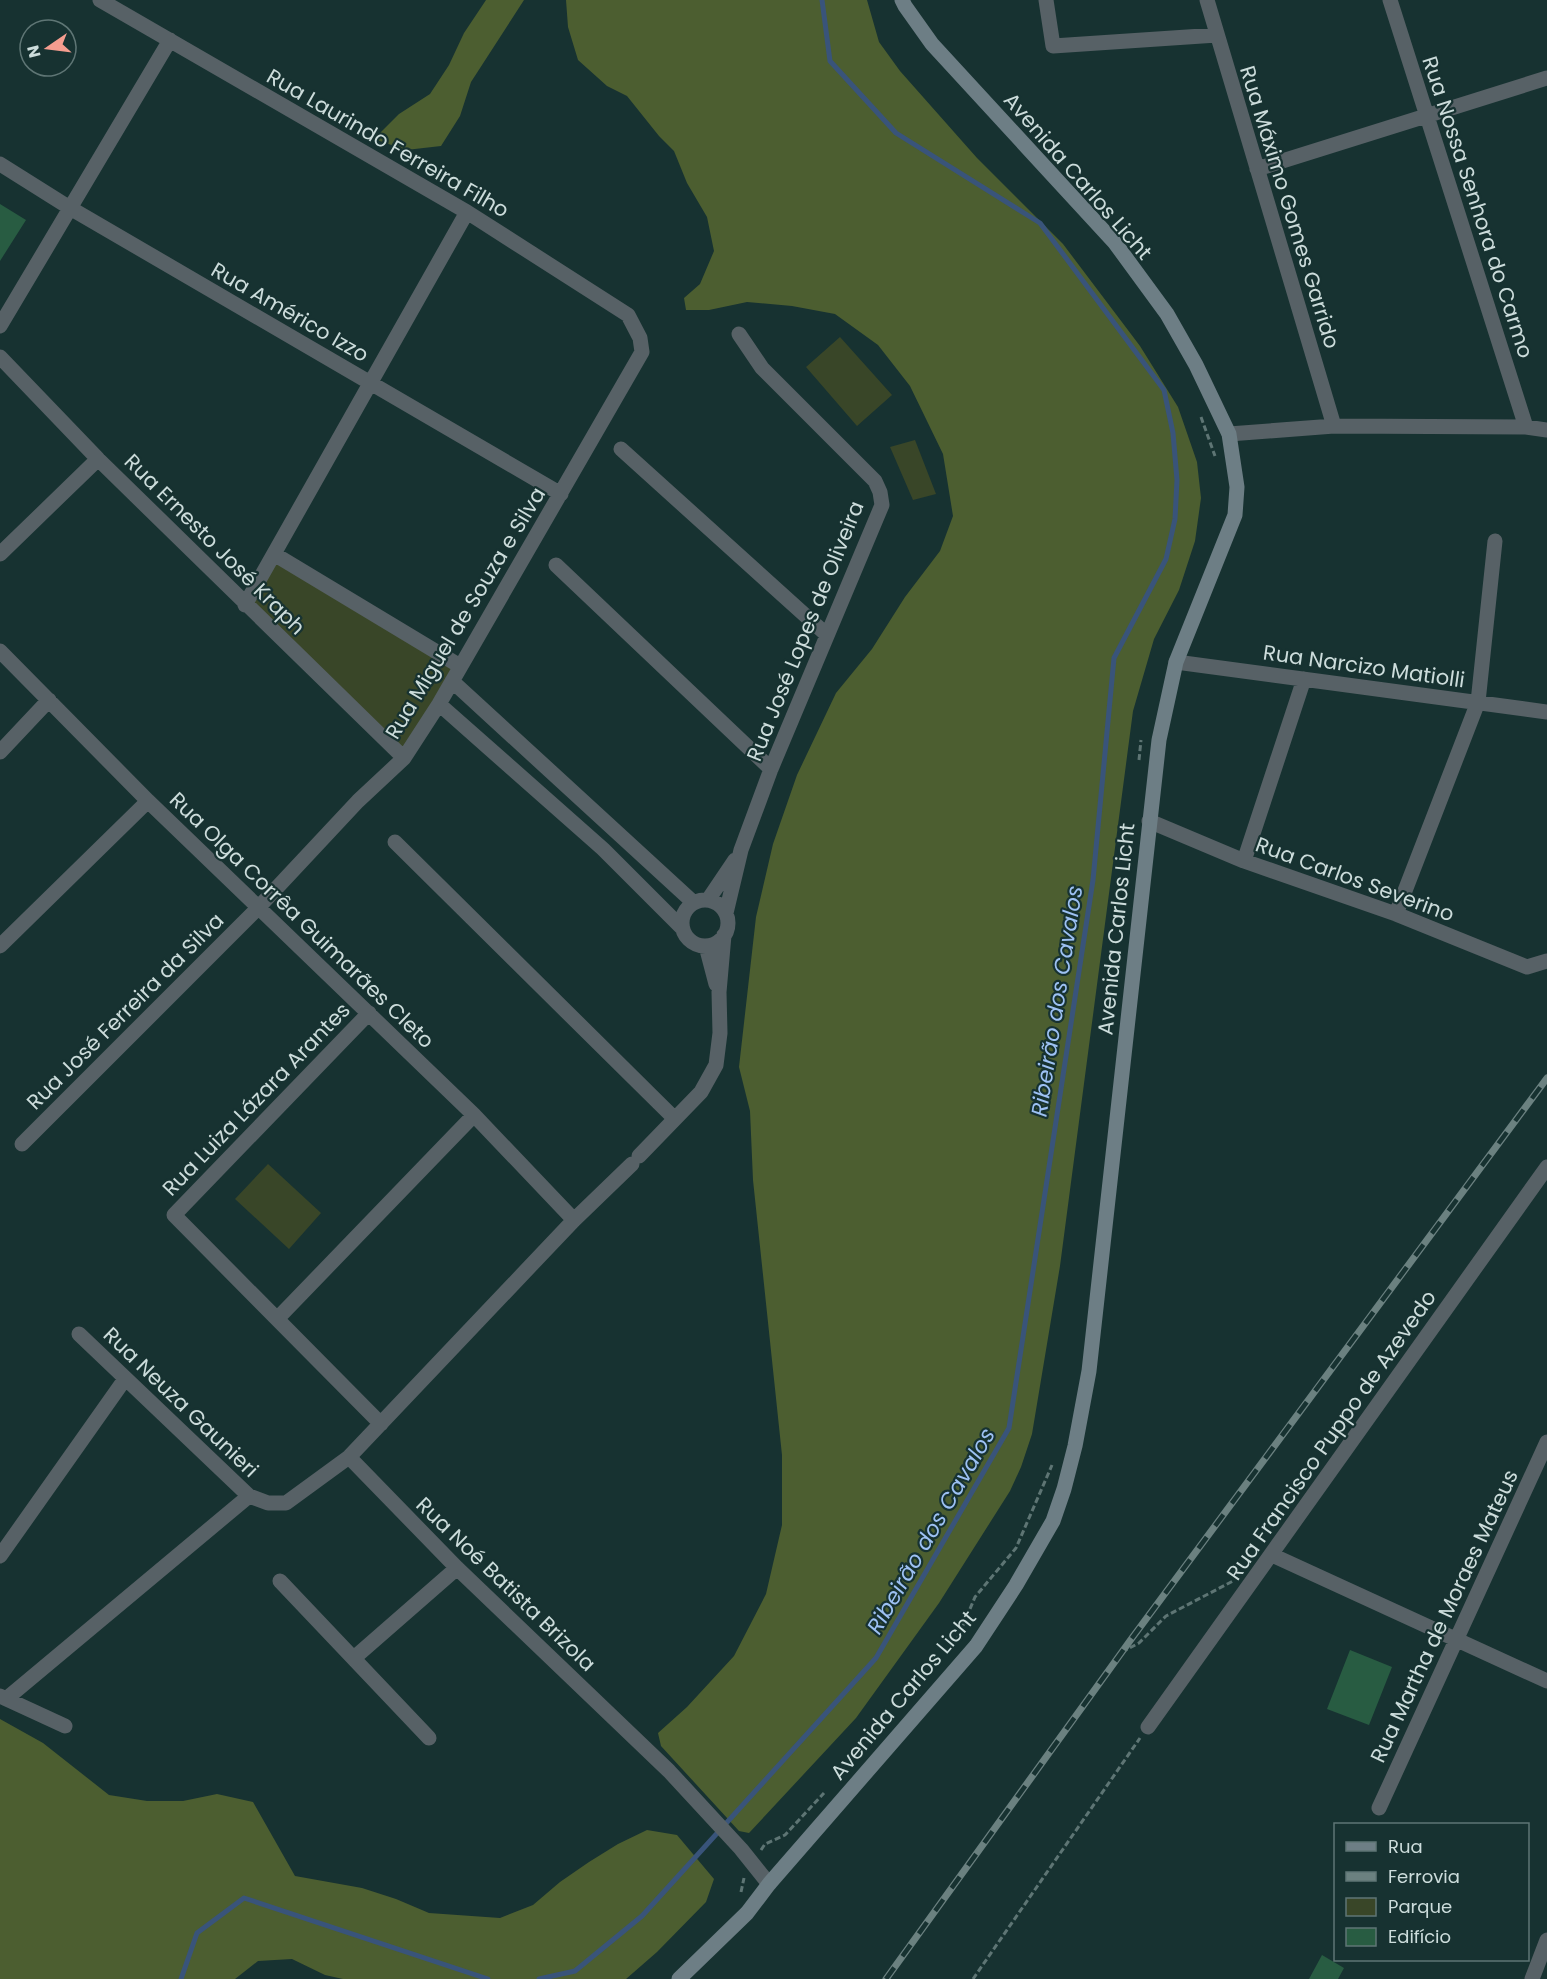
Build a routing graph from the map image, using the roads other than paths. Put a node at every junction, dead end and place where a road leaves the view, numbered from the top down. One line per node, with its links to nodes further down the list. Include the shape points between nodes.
1 (100, 0): 7 (street, Rua Laurindo Ferreira Filho)
2 (902, 0): 22 (main road, Avenida Carlos Licht, via 932,44 1115,243 1167,314)
3 (1047, 0): 6 (street, via 1053,46)
4 (1207, 0): 6 (street, Rua Máximo Gomes Garrido)
5 (1390, 0): 9 (street, Rua Nossa Senhora do Carmo)
6 (1217, 35): 11 (street, Rua Máximo Gomes Garrido)
7 (170, 40): 12 (street); 13 (street, Rua Laurindo Ferreira Filho)
8 (1547, 78): 9 (street)
9 (1427, 117): 11 (street); 20 (street, Rua Nossa Senhora do Carmo)
10 (0, 164): 12 (street, Rua Américo Izzo)
11 (1257, 169): 19 (street, Rua Máximo Gomes Garrido)
12 (70, 208): 14 (street); 18 (street, Rua Américo Izzo)
13 (467, 212): 16 (street, Rua Laurindo Ferreira Filho, via 628,315); 18 (street)
14 (0, 326)
15 (739, 334): 31 (street, Rua José Lopes de Oliveira, via 762,368 875,482 880,492 882,505)
16 (640, 338): 25 (street, Rua Miguel de Souza e Silva, via 642,352)
17 (0, 357): 24 (street, Rua Ernesto José Kraph)
18 (369, 382): 25 (street, Rua Américo Izzo); 28 (street)
19 (1334, 426): 20 (street); 22 (street)
20 (1526, 428): 21 (street)
21 (1547, 430)
22 (1229, 434): 33 (main road, Avenida Carlos Licht, via 1237,487 1235,515)
23 (621, 449): 31 (street)
24 (98, 459): 27 (street); 30 (street, Rua Ernesto José Kraph)
25 (561, 494): 34 (street, Rua Miguel de Souza e Silva)
26 (1495, 541): 38 (street)
27 (0, 554)
28 (274, 554): 30 (street); 34 (street)
29 (556, 565): 43 (street)
30 (245, 604): 42 (street, Rua Ernesto José Kraph)
31 (827, 635): 43 (street, Rua José Lopes de Oliveira)
32 (0, 651): 37 (street, Rua Olga Corrêa Guimarães Cleto)
33 (1176, 662): 35 (street, Rua Narcizo Matiolli); 45 (main road, Avenida Carlos Licht, via 1159,740)
34 (460, 666): 36 (street, Rua Miguel de Souza e Silva)
35 (1304, 679): 38 (street, Rua Narcizo Matiolli); 48 (street)
36 (452, 681): 39 (street, Rua Miguel de Souza e Silva); 49 (street)
37 (49, 700): 41 (street); 44 (street, Rua Olga Corrêa Guimarães Cleto)
38 (1478, 702): 40 (street, Rua Narcizo Matiolli); 52 (street)
39 (439, 704): 42 (street, Rua Miguel de Souza e Silva); 53 (street, via 603,849)
40 (1547, 712)
41 (0, 752)
42 (404, 758): 50 (street, Rua Miguel de Souza e Silva)
43 (771, 769): 47 (street, Rua José Lopes de Oliveira)
44 (148, 801): 50 (street, Rua Olga Corrêa Guimarães Cleto); 55 (street)
45 (1149, 821): 48 (street, Rua Carlos Severino); 84 (main road, Avenida Carlos Licht, via 1089,1371 1075,1446 1053,1521 976,1646)
46 (395, 842): 61 (street)
47 (741, 850): 49 (street, Rua José Lopes de Oliveira); 51 (street, Rua José Lopes de Oliveira)
48 (1244, 861): 52 (street, Rua Carlos Severino)
49 (701, 902): 51 (street, via 716,903); 53 (street, via 684,914)
50 (258, 908): 59 (street, Rua Olga Corrêa Guimarães Cleto); 62 (street, Rua José Ferreira da Silva)
51 (726, 913): 54 (street)
52 (1396, 914): 57 (street, Rua Carlos Severino, via 1527,967)
53 (683, 929): 56 (street, via 691,941)
54 (724, 935): 56 (street, via 720,941); 58 (street)
55 (0, 946)
56 (705, 946): 58 (street)
57 (1547, 961)
58 (719, 992): 61 (street, via 716,1065 701,1092)
59 (369, 1013): 60 (street, Rua Olga Corrêa Guimarães Cleto); 65 (street, Rua Luiza Lázara Arantes, via 174,1215)
60 (474, 1115): 64 (street, Rua Olga Corrêa Guimarães Cleto); 65 (street)
61 (675, 1119): 64 (street)
62 (22, 1144)
63 (1547, 1167): 72 (street, Rua Francisco Puppo de Azevedo)
64 (574, 1220): 68 (street)
65 (277, 1319): 68 (street)
66 (79, 1334): 67 (street, Rua Neuza Gaunieri)
67 (125, 1379): 71 (street, Rua Neuza Gaunieri); 73 (street)
68 (381, 1424): 70 (street)
69 (1547, 1442): 76 (street, Rua Martha de Moraes Mateus)
70 (349, 1457): 71 (street, Rua Neuza Gaunieri, via 286,1503 268,1503); 74 (street, Rua Noé Batista Brizola)
71 (249, 1496): 79 (street)
72 (1272, 1555): 76 (street); 81 (street, Rua Francisco Puppo de Azevedo)
73 (0, 1556)
74 (457, 1568): 77 (street); 84 (street, Rua Noé Batista Brizola, via 669,1772)
75 (280, 1581): 77 (street)
76 (1456, 1639): 78 (street); 83 (street, Rua Martha de Moraes Mateus)
77 (354, 1658): 82 (street)
78 (1547, 1681)
79 (3, 1697): 80 (street)
80 (65, 1726)
81 (1148, 1727)
82 (429, 1738)
83 (1379, 1808)
84 (769, 1884): 86 (main road, Avenida Carlos Licht, via 747,1913)
85 (1547, 1940): 87 (street)
86 (679, 1979)
87 (1532, 1979)

